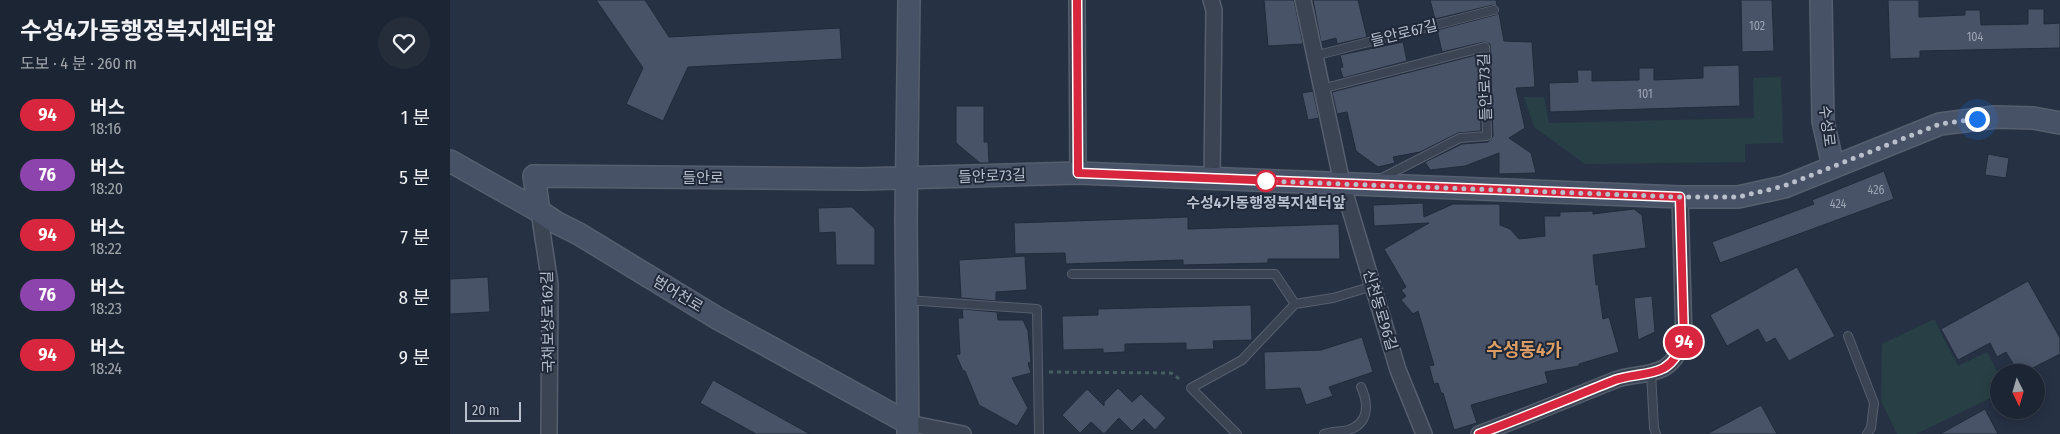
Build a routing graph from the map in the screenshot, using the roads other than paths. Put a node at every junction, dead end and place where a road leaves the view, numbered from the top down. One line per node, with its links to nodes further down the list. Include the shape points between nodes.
1 (908, 0): 13 (street)
2 (1077, 0): 12 (street)
3 (1210, 0): 14 (street, via 1214,10)
4 (1303, 0): 7 (street)
5 (1821, 0): 11 (street, 수성로, via 1824,120)
6 (1494, 10): 7 (lane, 들안로67길)
7 (1314, 56): 8 (street)
8 (1321, 89): 15 (street); 16 (lane, 들안로73길, via 1485,47 1486,136 1460,138)
9 (2060, 123): 11 (street, 수성로, via 1995,117 1940,124)
10 (450, 161): 18 (street, 범어천로)
11 (1833, 166): 17 (street, 들안로73길, via 1784,186 1738,197)
12 (1078, 173): 13 (street, 들안로73길); 14 (street, 들안로73길)
13 (906, 178): 18 (street, 들안로, via 534,176); 21 (street)
14 (1212, 179): 15 (street, 들안로73길)
15 (1342, 183): 16 (street, 들안로73길); 20 (street, 신천동로96길)
16 (1370, 184): 17 (street, 들안로73길)
17 (1680, 197): 24 (street, via 1684,341 1677,357 1664,368)
18 (540, 211): 26 (street, 범어천로); 27 (street, 국채보상로162길, via 550,284)
19 (1072, 274): 22 (lane, via 1275,274)
20 (1373, 286): 22 (lane, via 1333,298); 32 (street, 신천동로96길, via 1398,370)
21 (906, 300): 26 (street); 29 (lane, via 1037,309)
22 (1295, 304): 30 (lane, via 1242,360 1191,388)
23 (1848, 336): 35 (lane, via 1874,402 1872,428)
24 (1651, 373): 33 (street, via 1618,379); 34 (lane)
25 (1361, 387): 31 (lane, via 1367,412 1363,420 1347,430)
26 (911, 430): 28 (street)
27 (549, 434)
28 (963, 434)
29 (1040, 434)
30 (1237, 434)
31 (1324, 434)
32 (1424, 434)
33 (1479, 434)
34 (1656, 434)
35 (1867, 434)

